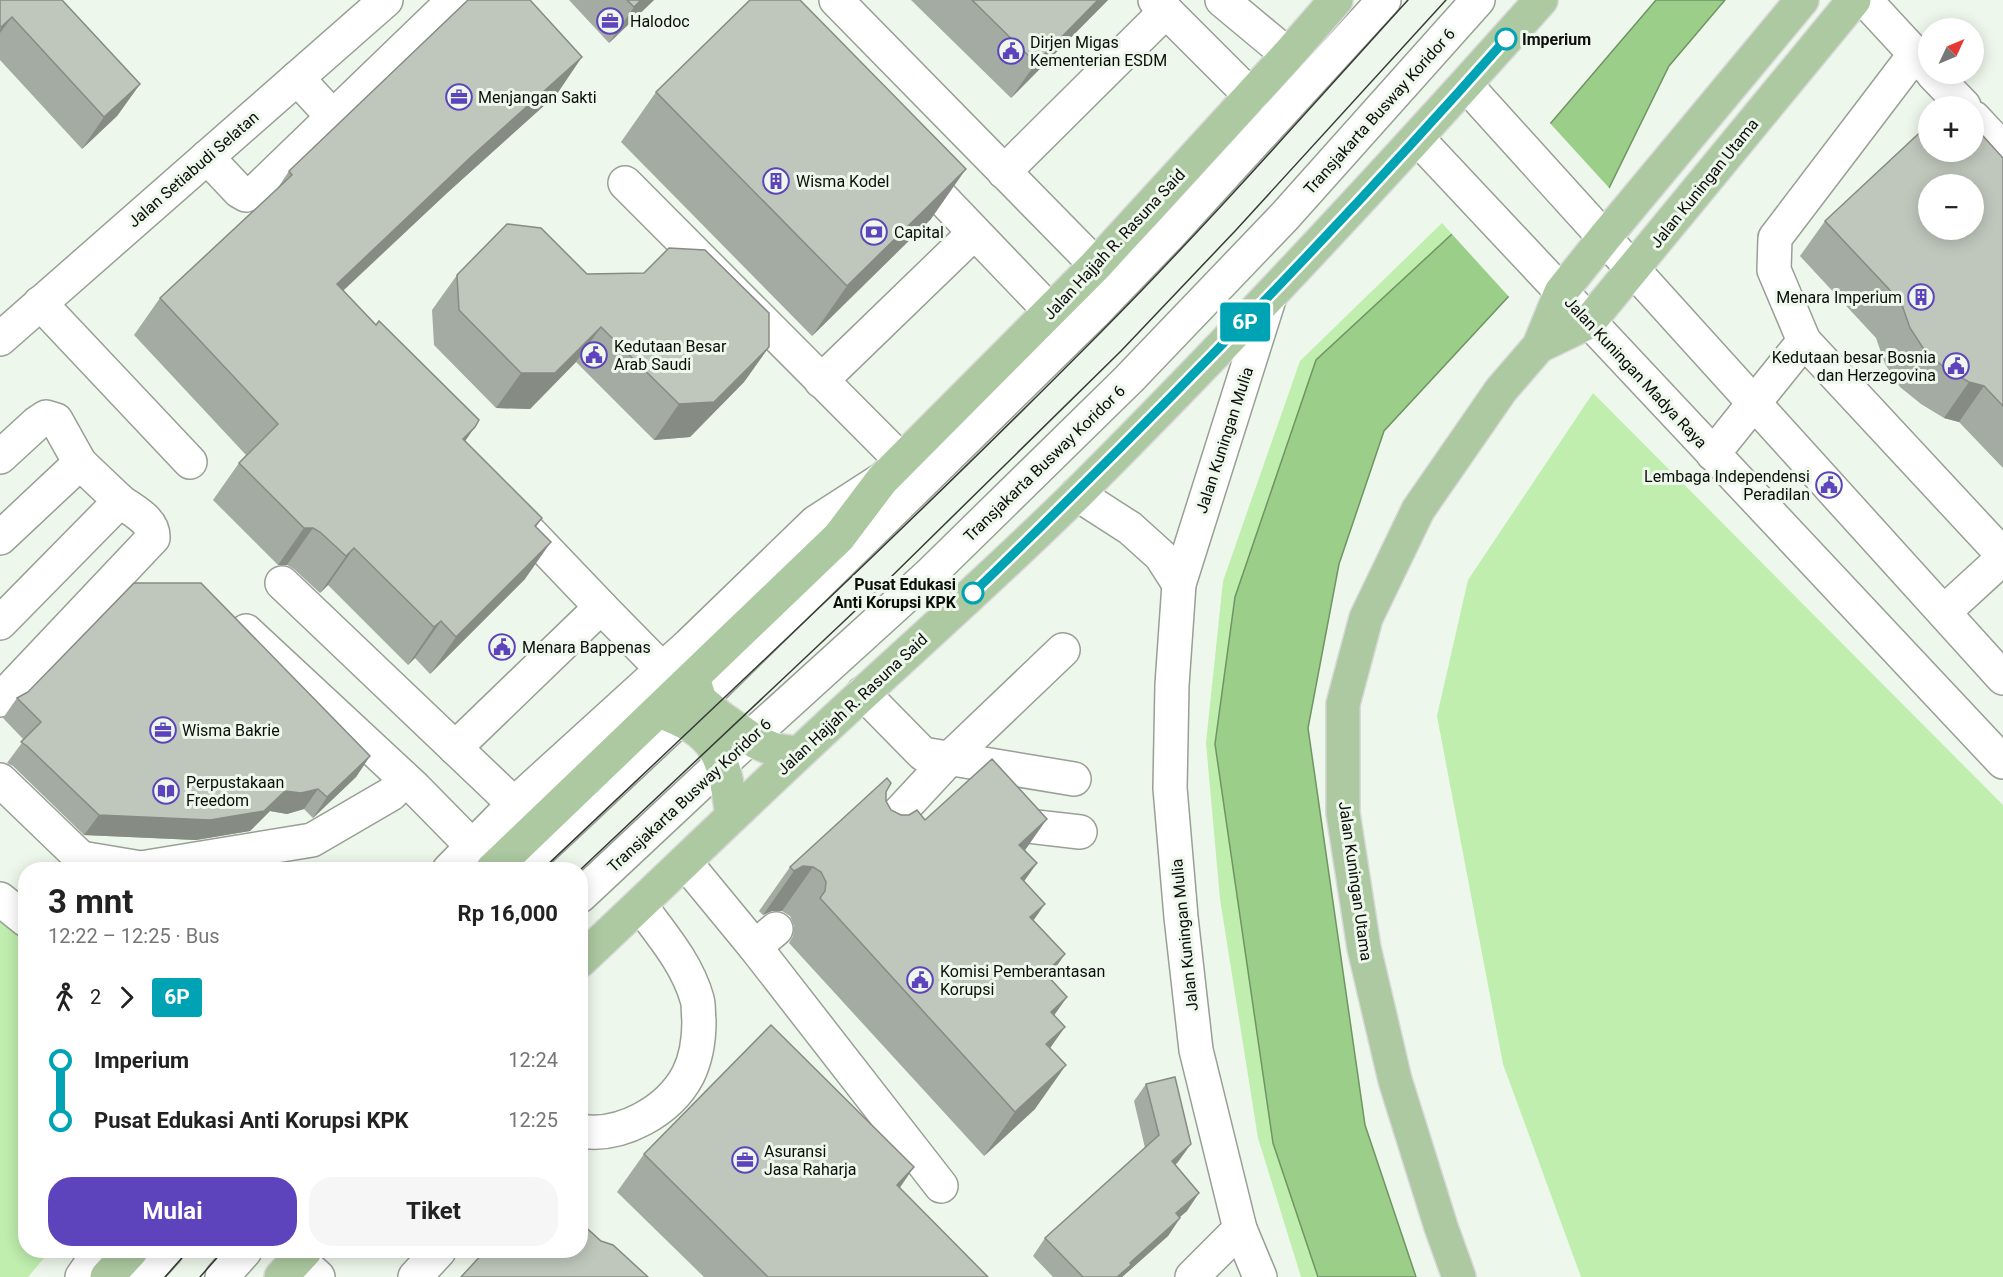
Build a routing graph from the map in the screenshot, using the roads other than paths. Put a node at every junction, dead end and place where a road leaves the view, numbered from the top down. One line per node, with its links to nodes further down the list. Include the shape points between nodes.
1 (384, 0): 16 (street, Jalan Setiabudi Selatan)
2 (454, 0): 21 (street)
3 (836, 0): 27 (street)
4 (1222, 0): 13 (street)
5 (1336, 0): 13 (main road, Jalan Hajjah R. Rasuna Said)
6 (1384, 0): 64 (street, via 1094,313)
7 (1478, 0): 65 (street, Transjakarta Busway Koridor 6, via 1285,216 1129,379 929,575)
8 (1541, 0): 18 (main road, Jalan Hajjah R. Rasuna Said)
9 (1802, 0): 29 (main road, Jalan Kuningan Utama)
10 (1854, 0): 32 (main road, Jalan Kuningan Utama)
11 (1865, 0): 14 (street)
12 (1160, 5): 19 (street); 27 (street)
13 (1288, 55): 19 (main road, Jalan Hajjah R. Rasuna Said)
14 (1918, 56)
15 (1918, 74): 39 (street, via 1774,238 1774,270)
16 (297, 78): 21 (street); 26 (street, Jalan Setiabudi Selatan)
17 (1944, 84): 20 (street)
18 (1466, 85): 23 (main road, Jalan Hajjah R. Rasuna Said); 29 (street)
19 (1251, 96): 31 (main road, Jalan Hajjah R. Rasuna Said)
20 (1955, 96)
21 (333, 117): 26 (street, via 255,192 246,195)
22 (1984, 129): 25 (street)
23 (1418, 139): 33 (street, Jalan Kuningan Madya Raya); 34 (main road, Jalan Hajjah R. Rasuna Said)
24 (889, 143): 30 (street)
25 (2003, 149)
26 (207, 157): 35 (street, Jalan Setiabudi Selatan)
27 (1004, 172): 31 (street)
28 (625, 183): 41 (street)
29 (1598, 230): 32 (street); 33 (main road, Jalan Kuningan Utama)
30 (974, 233): 36 (street); 41 (street)
31 (1096, 265): 36 (main road, Jalan Hajjah R. Rasuna Said)
32 (1633, 269): 37 (main road, Jalan Kuningan Utama); 42 (street)
33 (1554, 284): 37 (street, Jalan Kuningan Madya Raya); 40 (main road, Jalan Kuningan Utama)
34 (1270, 296): 48 (main road, Jalan Hajjah R. Rasuna Said); 54 (street, Jalan Kuningan Mulia)
35 (40, 303): 38 (street, Jalan Setiabudi Selatan); 45 (street)
36 (1051, 312): 47 (main road, Jalan Hajjah R. Rasuna Said)
37 (1589, 322): 40 (main road, Jalan Kuningan Utama); 43 (street, Jalan Kuningan Madya Raya)
38 (0, 339)
39 (1804, 341): 42 (street); 52 (street)
40 (1539, 346): 104 (main road, Jalan Kuningan Utama, via 1501,390 1418,510 1366,618 1343,704 1343,813 1364,948 1395,1080)
41 (822, 381): 47 (street)
42 (1754, 404): 43 (street); 56 (street)
43 (1713, 454): 69 (street, Jalan Kuningan Madya Raya)
44 (0, 457): 46 (street, via 46,417 56,420)
45 (190, 462)
46 (80, 463): 50 (street); 51 (street)
47 (892, 470): 60 (street, Jalan Hajjah R. Rasuna Said, via 816,522); 64 (main road, Jalan Hajjah R. Rasuna Said, via 839,537)
48 (1077, 494): 54 (street, via 1130,528 1161,556); 62 (main road, Jalan Hajjah R. Rasuna Said)
49 (498, 500): 55 (street)
50 (120, 501): 57 (street); 63 (street, via 150,524 153,538)
51 (0, 538)
52 (2003, 556): 56 (street)
53 (282, 583): 66 (street)
54 (1179, 584): 91 (street, Jalan Kuningan Mulia, via 1170,788 1181,917 1197,1050)
55 (601, 607): 60 (street); 66 (street)
56 (1944, 612): 61 (street)
57 (0, 622)
58 (246, 631): 72 (street)
59 (1063, 650): 68 (street)
60 (662, 669): 75 (street, Jalan Hajjah R. Rasuna Said)
61 (2003, 678)
62 (863, 693): 67 (main road, Jalan Hajjah R. Rasuna Said); 68 (street, via 923,754)
63 (0, 700)
64 (683, 702): 65 (main road, via 720,717); 70 (main road); 79 (main road, Jalan Hajjah R. Rasuna Said); 82 (street)
65 (750, 738): 67 (main road, via 775,750); 70 (street, Transjakarta Busway Koridor 6)
66 (455, 748): 75 (street)
67 (798, 753): 76 (main road, Jalan Hajjah R. Rasuna Said)
68 (950, 758): 71 (street); 78 (street)
69 (2003, 762)
70 (722, 763): 76 (main road); 84 (street, Transjakarta Busway Koridor 6)
71 (999, 767): 73 (street); 77 (street, via 994,805 1001,819 1011,824)
72 (405, 779): 79 (street); 81 (street, via 391,794 312,840)
73 (1074, 779)
74 (0, 780): 80 (street, via 81,858)
75 (514, 804): 79 (street, Jalan Hajjah R. Rasuna Said)
76 (732, 816): 83 (main road, Jalan Hajjah R. Rasuna Said)
77 (1080, 832)
78 (873, 841)
79 (482, 858)
80 (105, 862)
81 (178, 862)
82 (527, 862)
83 (685, 862): 86 (main road, Jalan Hajjah R. Rasuna Said); 90 (street, via 766,938)
84 (588, 889)
85 (0, 899): 87 (street)
86 (640, 905): 88 (main road, Jalan Hajjah R. Rasuna Said); 89 (street, via 682,964 698,1000 699,1038 688,1075 664,1105 631,1125)
87 (18, 914)
88 (588, 954)
89 (588, 1132)
90 (941, 1186)
91 (1240, 1229): 102 (street); 103 (street, Jalan Kuningan Mulia)
92 (95, 1258): 97 (street)
93 (125, 1258): 98 (main road)
94 (160, 1258): 99 (street)
95 (239, 1258): 100 (street)
96 (433, 1258): 101 (street)
97 (82, 1277)
98 (107, 1277)
99 (142, 1277)
100 (222, 1277)
101 (415, 1277)
102 (1192, 1277)
103 (1260, 1277)
104 (1459, 1277)

